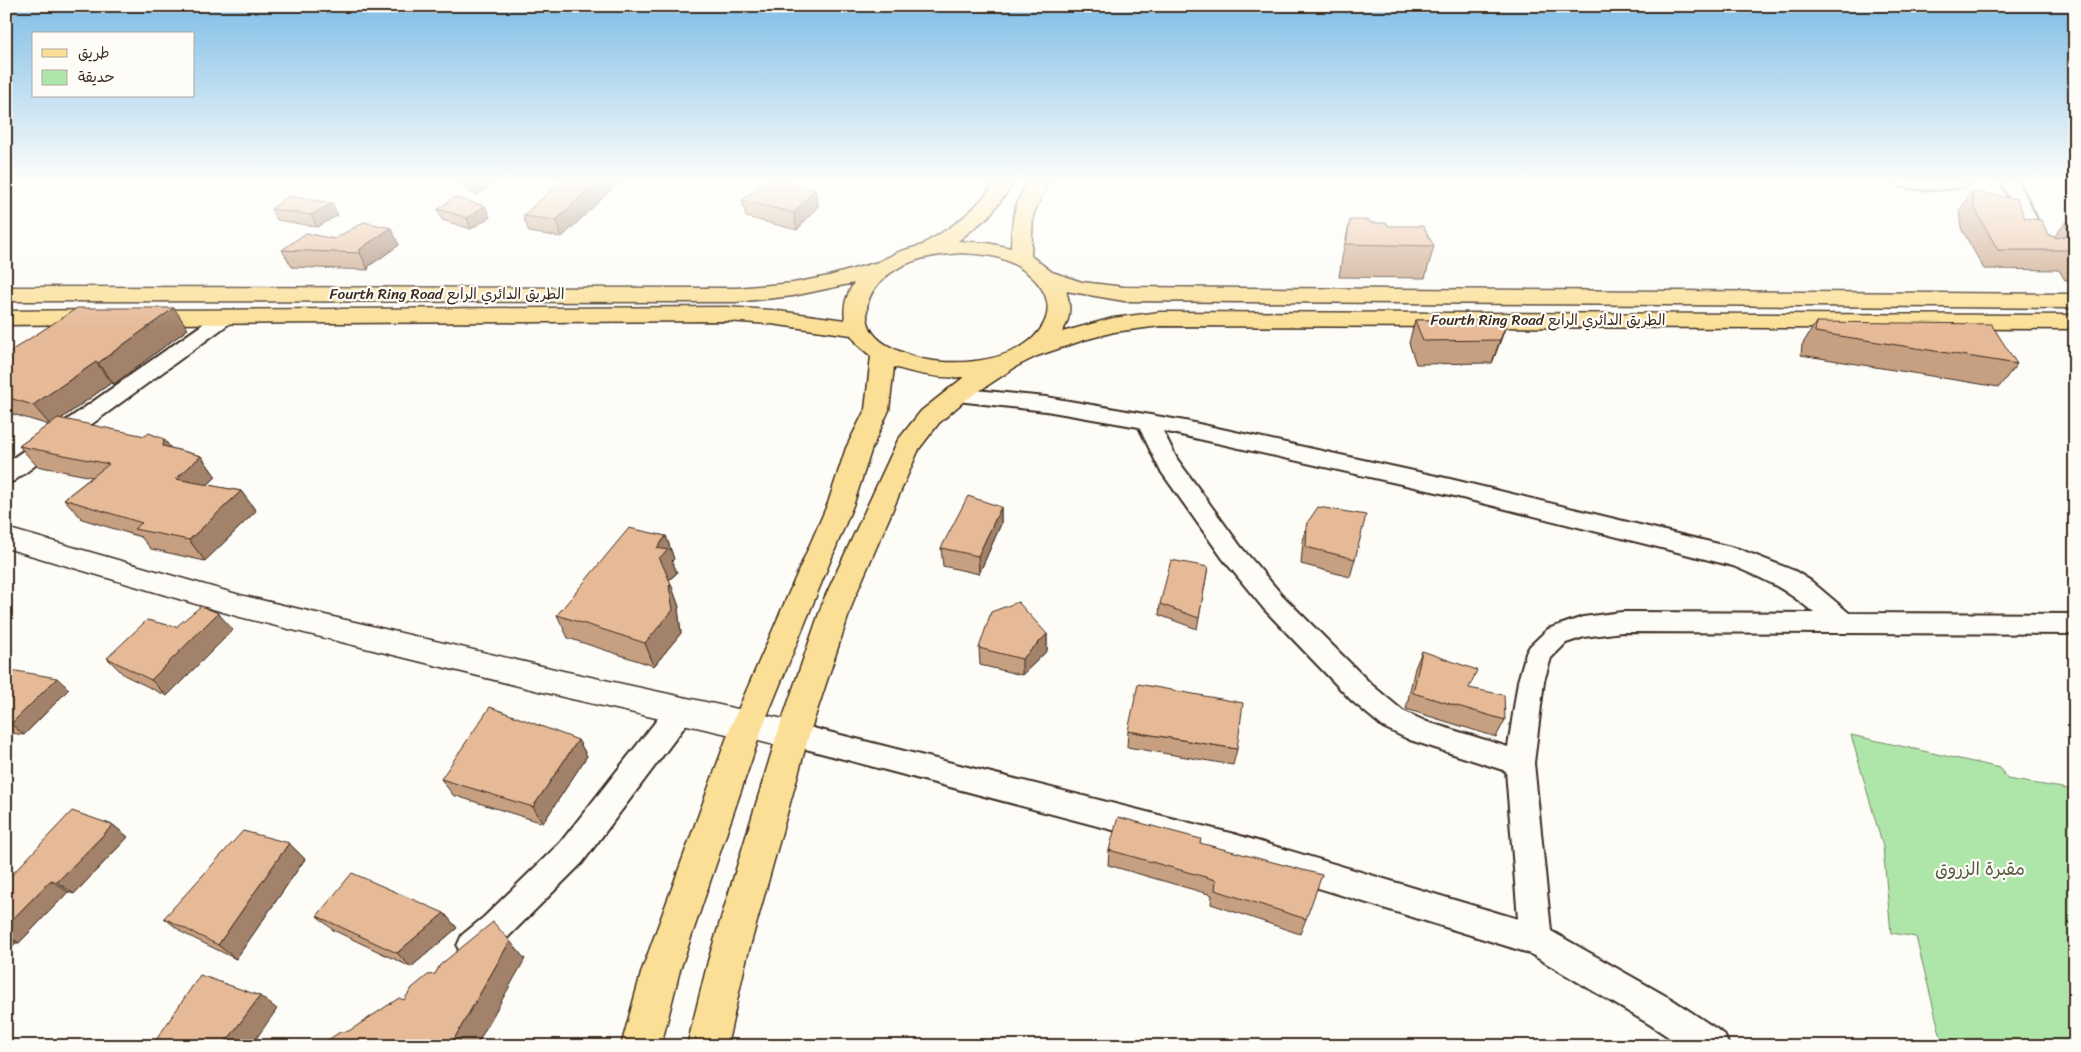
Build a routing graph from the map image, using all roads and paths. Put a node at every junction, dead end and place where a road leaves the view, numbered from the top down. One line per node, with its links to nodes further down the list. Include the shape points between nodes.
1 (959, 231): 5 (main road)
2 (1021, 231): 6 (main road)
3 (2034, 231): 4 (street)
4 (2043, 250)
5 (920, 252): 6 (main road, via 975,248); 7 (main road)
6 (1020, 258): 8 (main road)
7 (885, 267): 9 (main road, Fourth Ring Road الطريق الدائري الرابع, via 819,287 736,295); 14 (main road, via 864,285 858,296 855,307)
8 (1047, 277): 10 (main road, Fourth Ring Road الطريق الدائري الرابع, via 1079,288 1124,294); 16 (main road, via 1060,302 1058,316 1053,329 1042,341)
9 (6, 294)
10 (2075, 301)
11 (228, 316): 12 (main road); 14 (main road, via 726,314); 19 (street)
12 (6, 318)
13 (2075, 322): 16 (main road, Fourth Ring Road الطريق الدائري الرابع, via 1160,319 1113,325)
14 (858, 329): 15 (main road)
15 (883, 354): 16 (main road, via 910,365 942,370 976,369); 24 (main road, via 877,410)
16 (1017, 357): 17 (main road)
17 (955, 395): 18 (street, via 1046,404); 25 (main road, via 930,417 907,446 839,599)
18 (1148, 422): 21 (street, via 1450,487 1739,558 1786,578); 26 (street, via 1168,464 1232,553 1279,608 1362,693 1393,719 1420,732)
19 (6, 475)
20 (6, 538): 23 (street, via 240,606)
21 (1844, 623): 22 (street); 26 (street, via 1622,622 1583,627 1557,636 1539,653 1536,662)
22 (2075, 624)
23 (681, 710): 24 (street); 28 (street, via 571,853 495,928)
24 (748, 726): 25 (street); 29 (main road, via 661,970)
25 (793, 735): 27 (street, via 1234,848); 30 (main road, via 727,961)
26 (1520, 763): 27 (street)
27 (1536, 940): 31 (street, via 1661,1012)
28 (449, 965)
29 (641, 1046)
30 (707, 1046)
31 (1712, 1046)

